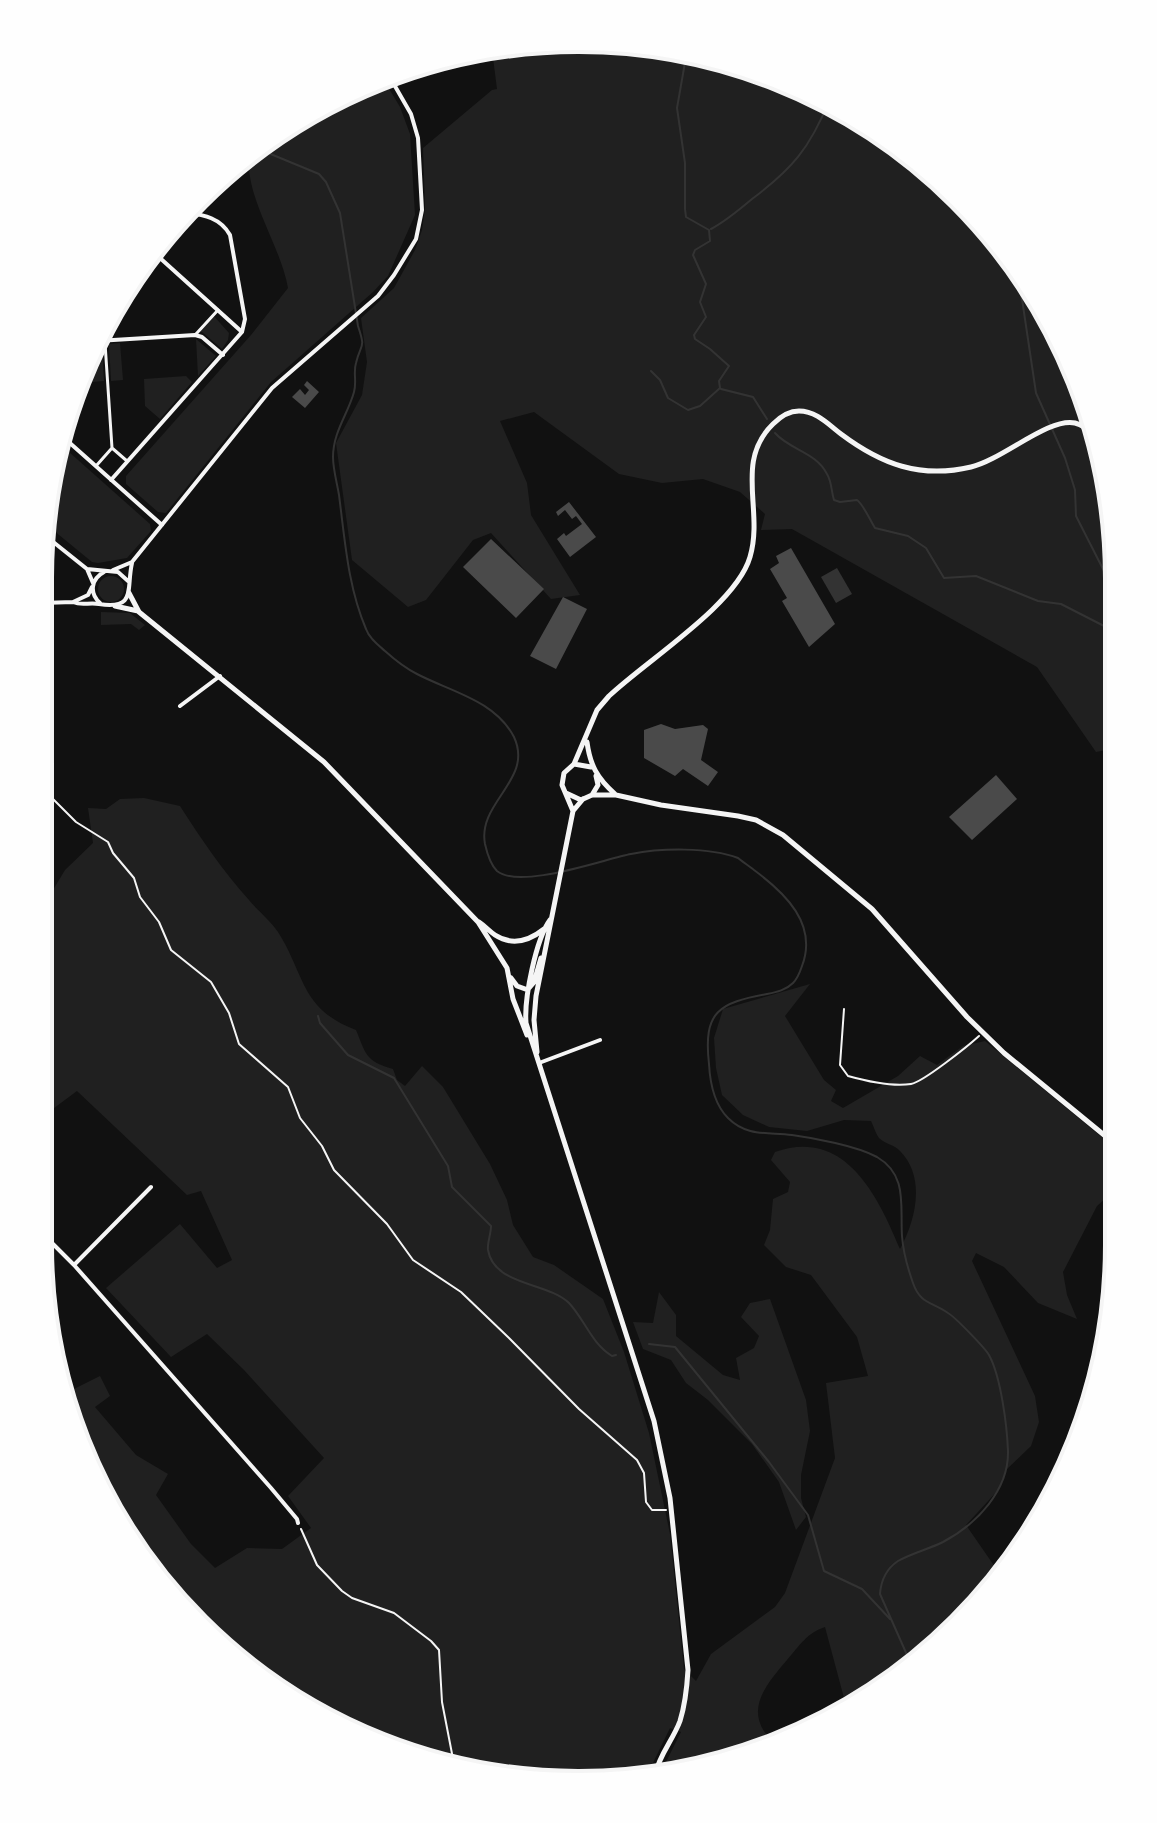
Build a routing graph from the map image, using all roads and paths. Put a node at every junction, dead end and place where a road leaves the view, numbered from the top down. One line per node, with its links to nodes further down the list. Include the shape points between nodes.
1 (394, 85): 16 (street, via 416,124 422,210 421,226 406,258 359,313 272,388)
2 (198, 215): 5 (street, via 212,218 230,235 245,319)
3 (161, 259): 4 (street)
4 (218, 310): 5 (street); 6 (street)
5 (242, 332): 9 (street)
6 (195, 335): 7 (street); 9 (street)
7 (109, 340)
8 (105, 347): 12 (street)
9 (223, 355): 13 (street)
10 (1082, 426): 32 (street, via 1056,424 992,462 938,471 880,460 810,413 785,414 763,435 753,454 754,539 737,583 609,696)
11 (70, 443): 14 (street)
12 (112, 448): 13 (street); 14 (street)
13 (128, 462): 15 (street)
14 (96, 467): 15 (street)
15 (111, 480): 16 (street)
16 (162, 525): 18 (street)
17 (53, 542): 19 (street)
18 (132, 562): 20 (street); 22 (street)
19 (87, 569): 21 (street); 23 (street)
20 (113, 570): 21 (street); 22 (street)
21 (107, 571): 23 (street)
22 (129, 584): 24 (street)
23 (93, 585): 25 (street); 27 (street)
24 (129, 593): 28 (street); 29 (street)
25 (73, 602): 26 (street); 27 (street)
26 (52, 603)
27 (101, 604): 28 (street)
28 (115, 606): 29 (street)
29 (139, 612): 30 (street)
30 (220, 676): 31 (street); 43 (street, via 342,780)
31 (180, 706)
32 (586, 739): 33 (street); 34 (street)
33 (574, 764): 34 (street); 36 (street, via 562,779)
34 (591, 767): 35 (street)
35 (596, 775): 37 (street); 38 (street)
36 (566, 793): 40 (street); 41 (street)
37 (592, 795): 38 (street); 40 (street)
38 (616, 795): 49 (street, via 756,820 783,835 872,909)
39 (52, 798): 57 (path, via 76,822 108,842 134,878 175,956 205,975 219,995 239,1044 288,1087 300,1118 330,1164 413,1260 461,1292 637,1460 652,1510)
40 (583, 799): 41 (street)
41 (573, 811): 42 (street)
42 (550, 920): 44 (street); 45 (street)
43 (478, 922): 44 (street, via 513,941 531,939); 46 (street)
44 (544, 929): 47 (street)
45 (544, 952): 47 (street); 52 (street, via 534,1020)
46 (510, 977): 47 (street); 50 (street)
47 (528, 990): 50 (street)
48 (844, 1009): 49 (path, via 840,1065 858,1079 916,1083)
49 (982, 1032): 53 (street)
50 (530, 1040): 52 (street)
51 (600, 1040): 52 (street)
52 (538, 1060): 57 (street, via 647,1397)
53 (1105, 1136)
54 (151, 1187): 56 (street)
55 (52, 1243): 56 (street)
56 (74, 1265): 58 (street)
57 (671, 1510): 60 (street, via 688,1670 679,1721)
58 (298, 1523): 59 (path, via 317,1565 342,1591 394,1613 439,1650)
59 (452, 1755)
60 (659, 1764)

